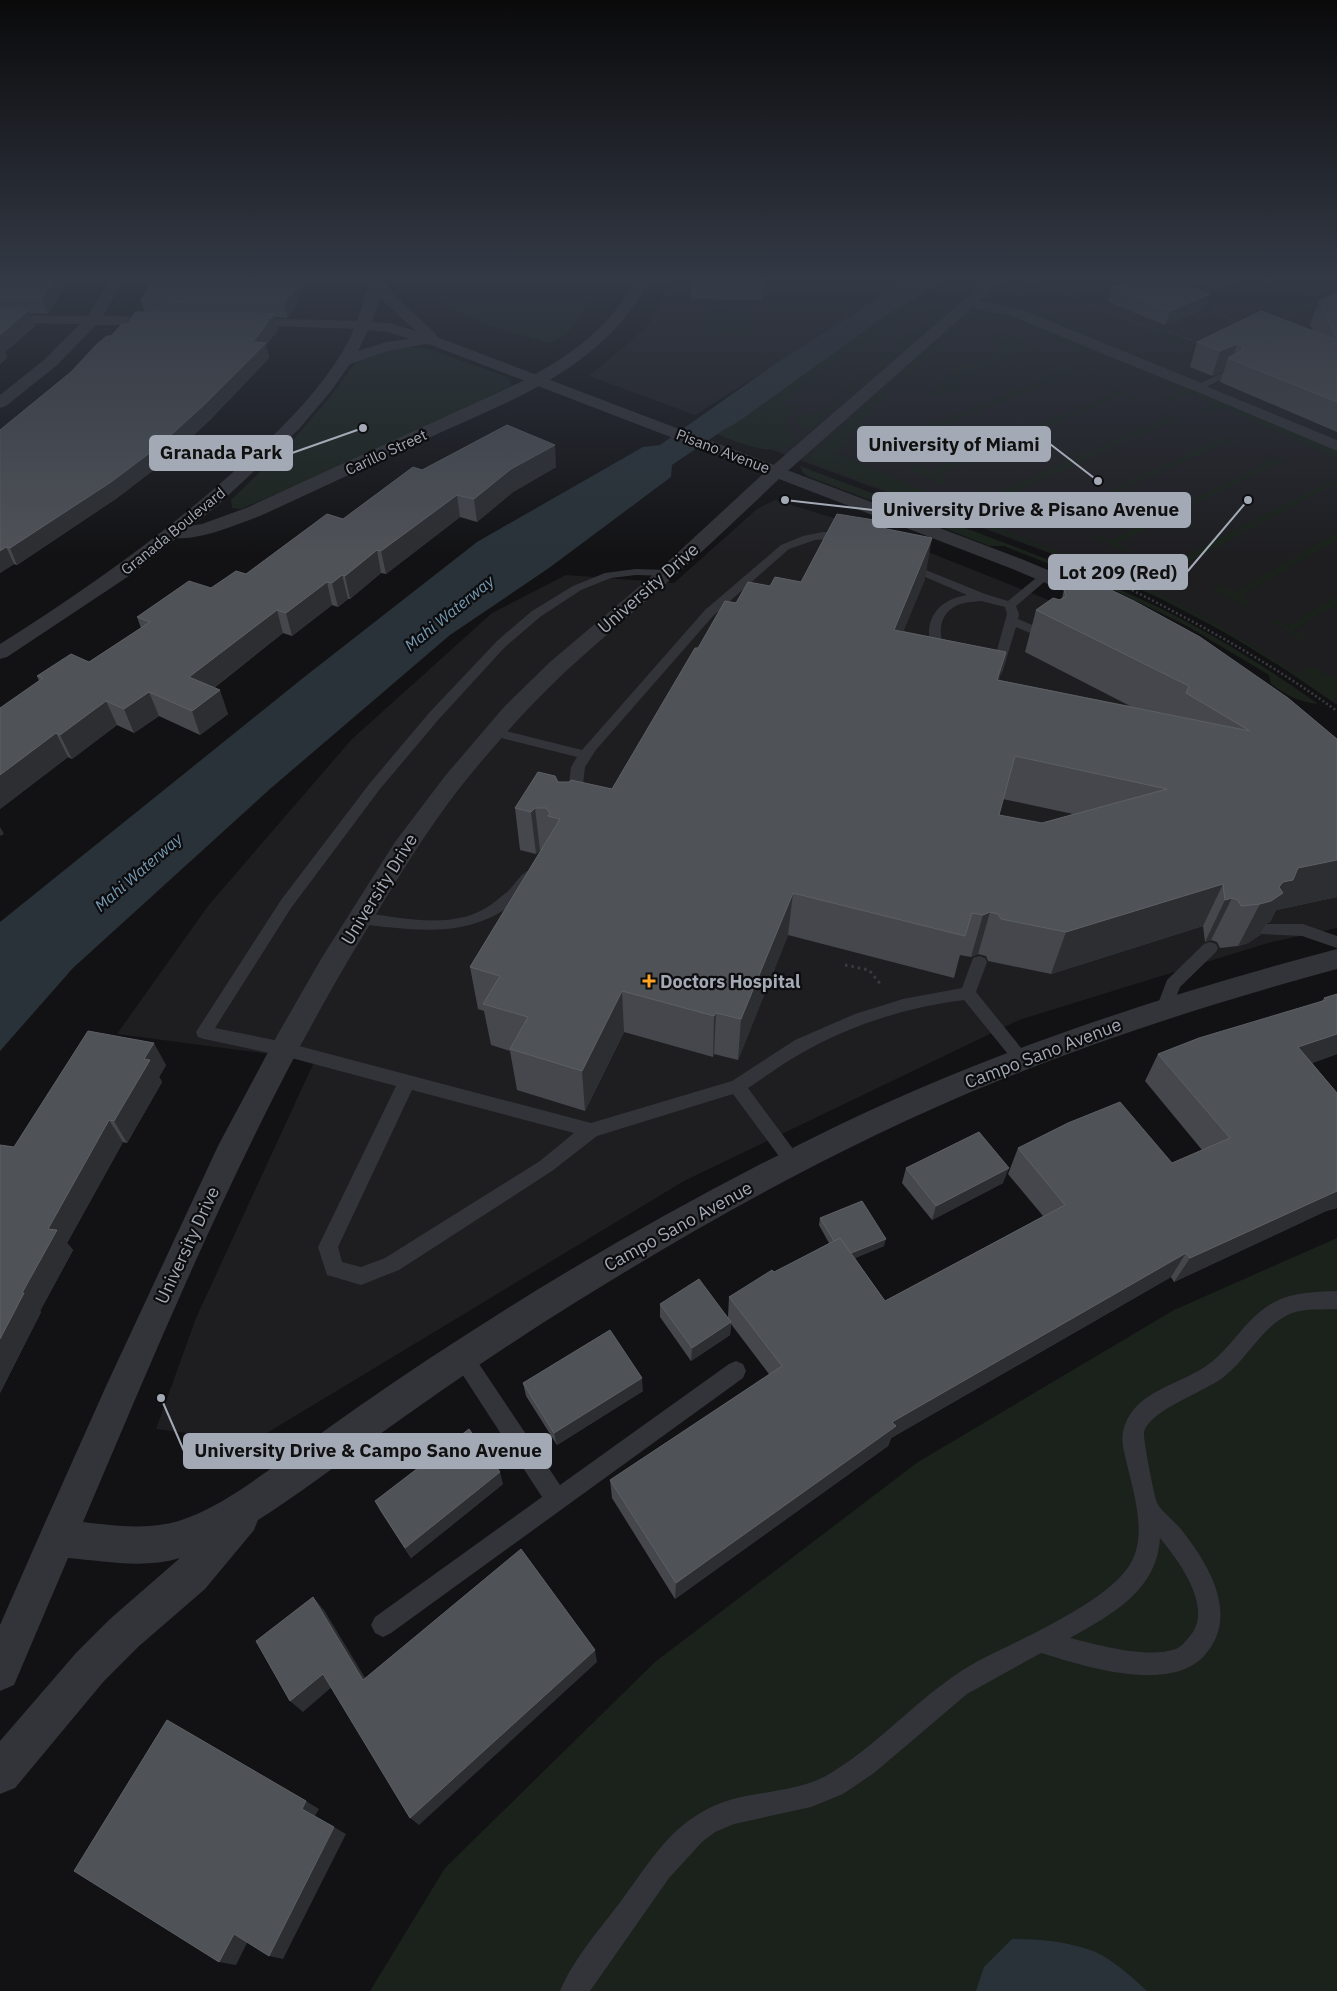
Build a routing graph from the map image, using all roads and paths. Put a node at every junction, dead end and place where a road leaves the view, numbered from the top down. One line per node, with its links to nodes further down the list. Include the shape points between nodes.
1 (37, 372): 10 (street)
2 (335, 372): 13 (street, Granada Boulevard, via 278,441)
3 (513, 372): 8 (street, Pisano Avenue)
4 (550, 372): 8 (street, Carillo Street)
5 (890, 372): 12 (street, University Drive)
6 (1159, 372): 9 (street)
7 (1228, 373): 9 (lane)
8 (536, 381): 12 (street, Pisano Avenue); 13 (street, Carillo Street, via 253,512 208,529)
9 (1198, 387): 11 (street)
10 (0, 402)
11 (1337, 446)
12 (776, 472): 16 (street, University Drive); 17 (street, Pisano Avenue)
13 (176, 533): 23 (street, Granada Boulevard)
14 (856, 543): 27 (lane, via 825,535 796,541 785,547 709,613)
15 (892, 559): 18 (lane)
16 (666, 573): 26 (street, University Drive, via 558,667); 40 (lane, via 609,575 577,588 536,614 500,644 375,786 286,904 204,1032)
17 (1046, 575): 19 (lane); 20 (street, Pisano Avenue)
18 (981, 597): 19 (lane); 21 (lane, via 948,604 938,617 936,637 939,652 958,673 987,677 998,670)
19 (1010, 605): 21 (lane, via 1014,614)
20 (1124, 610)
21 (1012, 621): 22 (lane)
22 (1046, 636)
23 (0, 653)
24 (1326, 703): 25 (path)
25 (1337, 711)
26 (494, 732): 27 (lane); 30 (street, University Drive, via 433,807)
27 (585, 755): 28 (lane, via 578,767)
28 (570, 814)
29 (540, 863): 30 (lane, via 504,902 478,919 446,926)
30 (360, 918): 40 (street, University Drive)
31 (1266, 930): 32 (lane, via 1303,930)
32 (1337, 942)
33 (1210, 948): 39 (lane, via 1173,984)
34 (1337, 959): 39 (street, Campo Sano Avenue)
35 (979, 962): 38 (lane)
36 (845, 965): 37 (path, via 868,970 883,986)
37 (889, 984)
38 (968, 993): 41 (lane); 43 (lane, via 935,996 832,1030 799,1046)
39 (1164, 1009): 41 (street, Campo Sano Avenue)
40 (284, 1049): 42 (lane); 52 (street, University Drive, via 202,1211)
41 (1022, 1060): 45 (street, Campo Sano Avenue, via 874,1122)
42 (407, 1081): 44 (lane); 44 (lane, via 328,1247 334,1269 361,1276 392,1264 546,1166)
43 (737, 1086): 44 (lane); 45 (lane)
44 (591, 1130)
45 (792, 1162): 47 (street, Campo Sano Avenue, via 563,1291)
46 (1337, 1300): 51 (lane, via 1288,1305 1275,1312 1224,1364 1200,1382 1152,1405 1139,1418 1133,1434)
47 (462, 1356): 49 (lane); 50 (street, Campo Sano Avenue)
48 (736, 1371): 49 (lane)
49 (557, 1500): 53 (lane)
50 (254, 1502): 52 (street, Campo Sano Avenue, via 170,1543 140,1545); 56 (street, via 191,1575 90,1667)
51 (1150, 1511): 54 (lane, via 1150,1531 1140,1569 1127,1587 1104,1606); 54 (lane, via 1173,1536 1202,1584 1209,1629 1198,1645 1180,1660 1155,1662 1124,1661)
52 (57, 1538): 55 (street, University Drive)
53 (383, 1625)
54 (1042, 1642): 57 (lane, via 974,1675 944,1694 879,1753 851,1775 824,1790 748,1807 719,1817 694,1831 671,1855)
55 (0, 1672)
56 (0, 1773)
57 (574, 1991)

